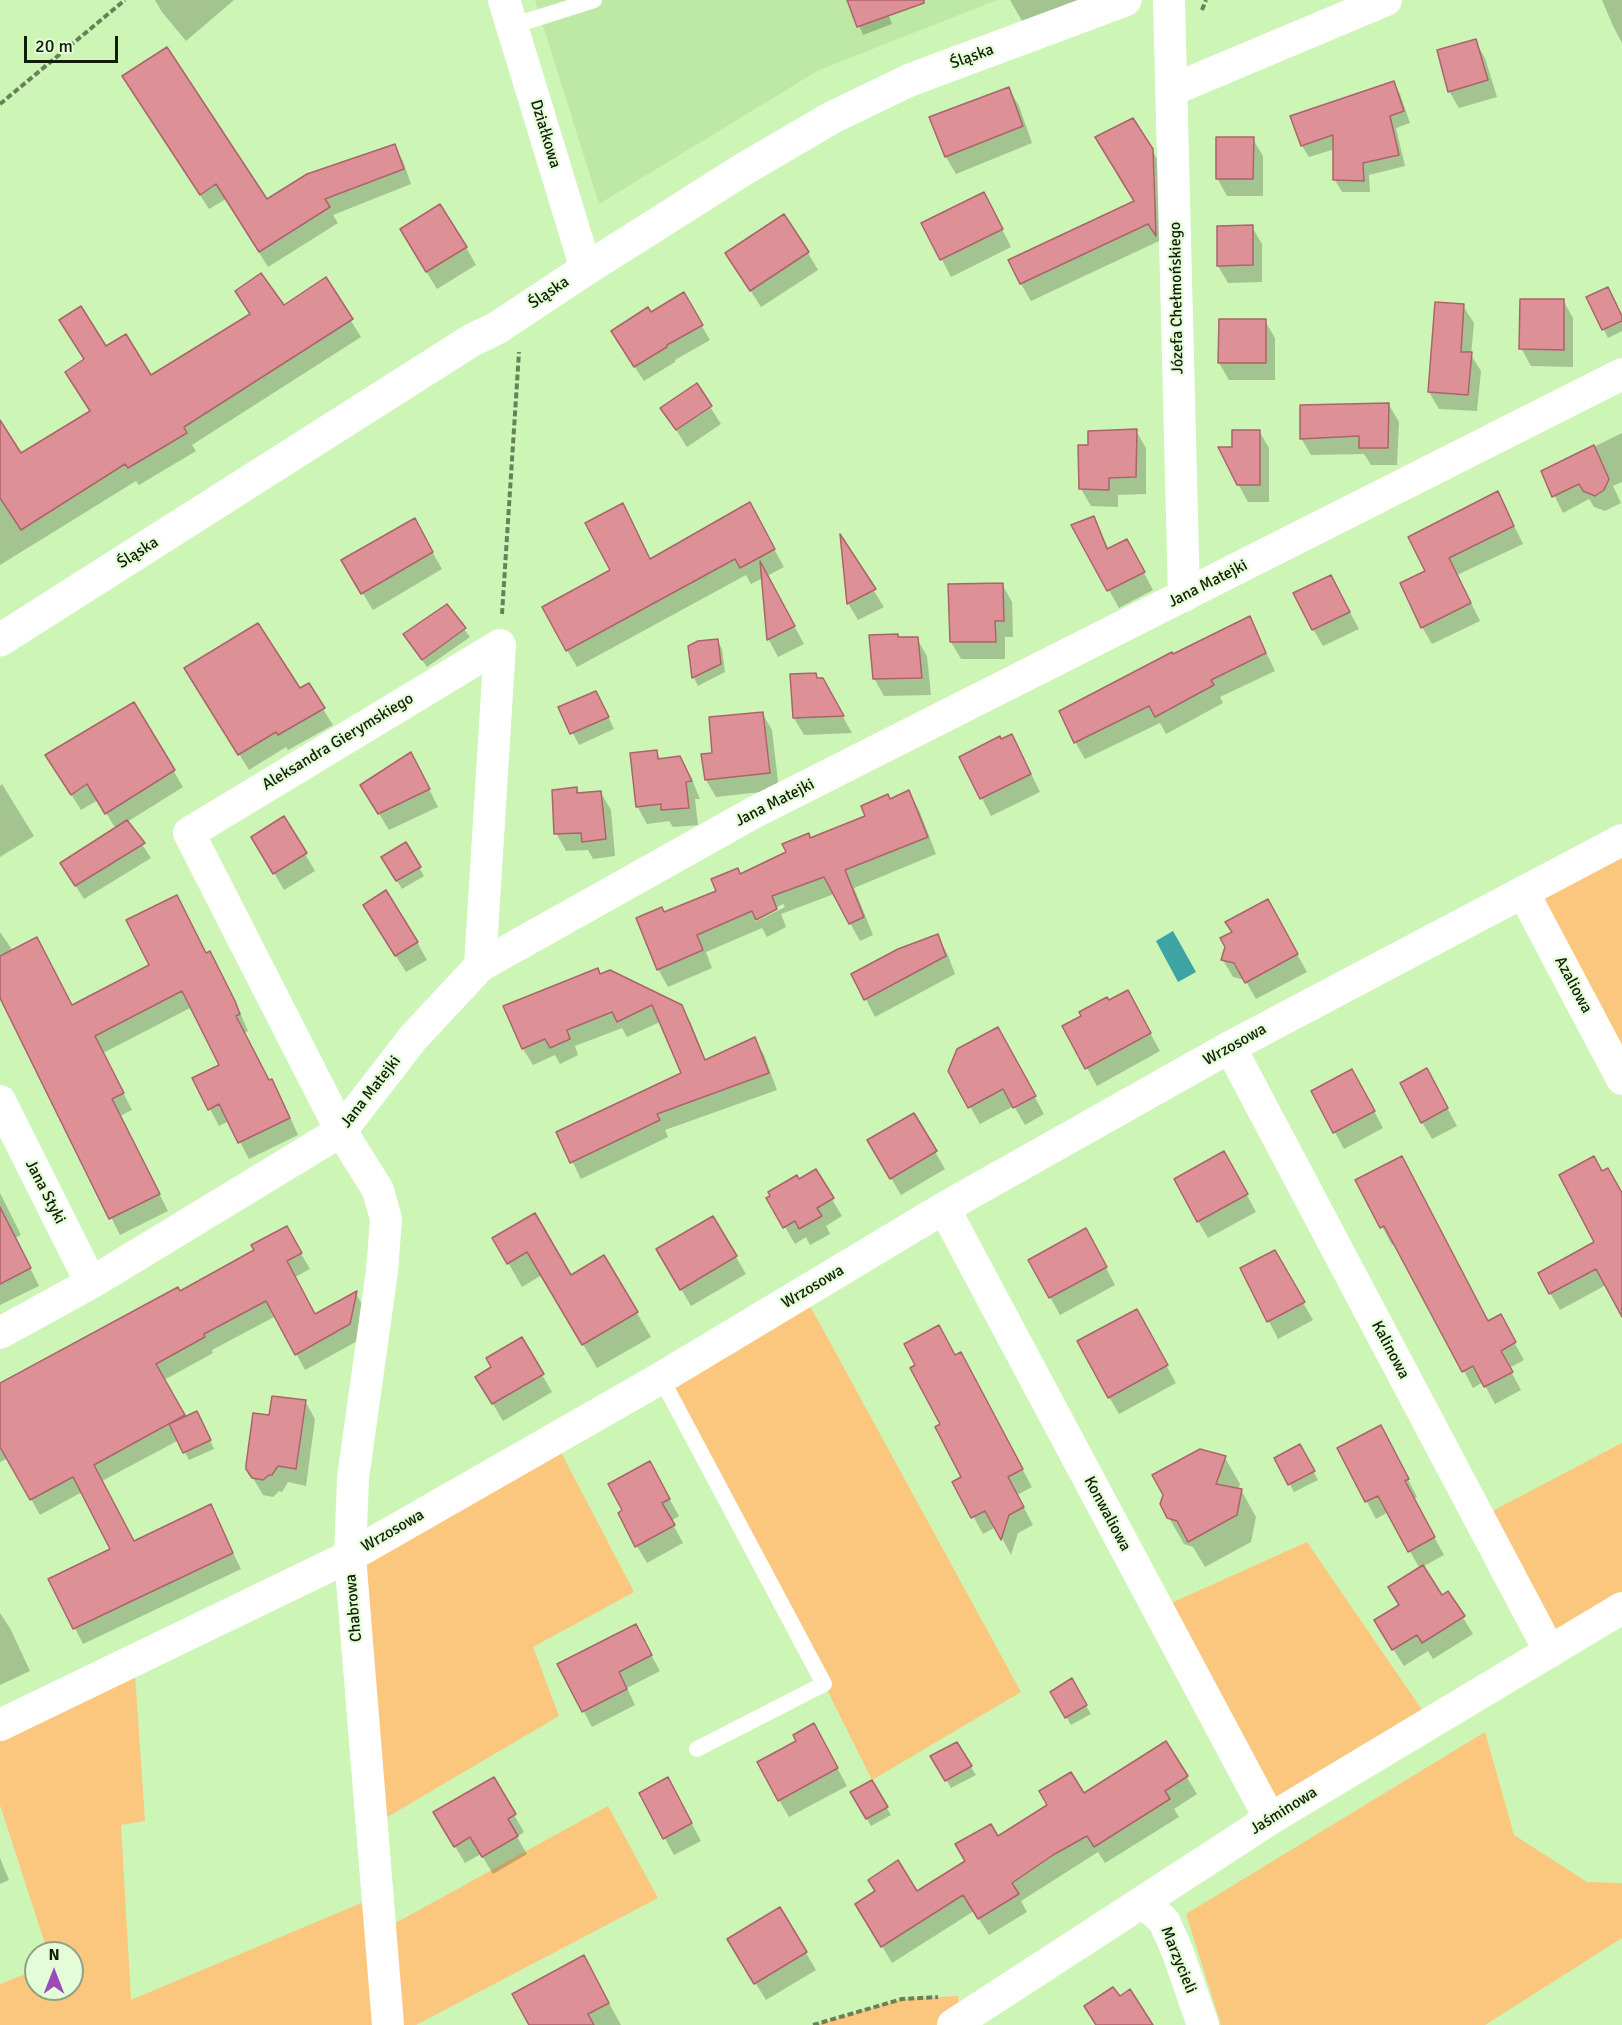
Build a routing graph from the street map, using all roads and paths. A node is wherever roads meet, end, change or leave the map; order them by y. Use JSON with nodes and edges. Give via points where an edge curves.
{"nodes":[{"id":1,"x":125,"y":0,"type":"edge"},
{"id":2,"x":594,"y":0,"type":"edge"},
{"id":3,"x":1125,"y":0,"type":"edge"},
{"id":4,"x":1169,"y":0,"type":"edge"},
{"id":5,"x":1386,"y":0,"type":"edge"},
{"id":6,"x":508,"y":13,"type":"edge"},
{"id":7,"x":1172,"y":90,"type":"junction"},
{"id":8,"x":0,"y":104,"type":"edge"},
{"id":9,"x":586,"y":269,"type":"junction"},
{"id":10,"x":519,"y":351,"type":"dead end"},
{"id":11,"x":1622,"y":374,"type":"edge"},
{"id":12,"x":1184,"y":596,"type":"junction"},
{"id":13,"x":0,"y":640,"type":"edge"},
{"id":14,"x":500,"y":645,"type":"junction"},
{"id":15,"x":1622,"y":840,"type":"edge"},
{"id":16,"x":1523,"y":892,"type":"junction"},
{"id":17,"x":480,"y":966,"type":"junction"},
{"id":18,"x":1230,"y":1047,"type":"junction"},
{"id":19,"x":1622,"y":1078,"type":"edge"},
{"id":20,"x":0,"y":1101,"type":"edge"},
{"id":21,"x":341,"y":1131,"type":"junction"},
{"id":22,"x":944,"y":1208,"type":"junction"},
{"id":23,"x":91,"y":1283,"type":"junction"},
{"id":24,"x":0,"y":1333,"type":"edge"},
{"id":25,"x":661,"y":1378,"type":"junction"},
{"id":26,"x":350,"y":1556,"type":"junction"},
{"id":27,"x":1622,"y":1608,"type":"edge"},
{"id":28,"x":1550,"y":1652,"type":"junction"},
{"id":29,"x":0,"y":1725,"type":"edge"},
{"id":30,"x":698,"y":1749,"type":"dead end"},
{"id":31,"x":1270,"y":1819,"type":"junction"},
{"id":32,"x":1143,"y":1902,"type":"junction"},
{"id":33,"x":992,"y":2000,"type":"junction"},
{"id":34,"x":388,"y":2025,"type":"edge"},
{"id":35,"x":813,"y":2025,"type":"edge"},
{"id":36,"x":953,"y":2025,"type":"edge"},
{"id":37,"x":1203,"y":2025,"type":"edge"}],
"edges":[{"from":1,"to":8,"type":"path"},
{"from":2,"to":6,"type":"lane"},
{"from":3,"to":9,"type":"street","name":"Śląska","via":[[910,80],[833,117]]},
{"from":4,"to":7,"type":"street","name":"Józefa Chełmońskiego"},
{"from":5,"to":7,"type":"street"},
{"from":6,"to":9,"type":"street","name":"Działkowa"},
{"from":7,"to":12,"type":"street","name":"Józefa Chełmońskiego"},
{"from":9,"to":13,"type":"street","name":"Śląska"},
{"from":10,"to":14,"type":"path"},
{"from":11,"to":12,"type":"street","name":"Jana Matejki"},
{"from":12,"to":17,"type":"street","name":"Jana Matejki","via":[[753,813]]},
{"from":14,"to":17,"type":"street"},
{"from":14,"to":21,"type":"street","name":"Aleksandra Gierymskiego","via":[[189,833]]},
{"from":15,"to":16,"type":"street","name":"Wrzosowa"},
{"from":16,"to":18,"type":"street","name":"Wrzosowa"},
{"from":16,"to":19,"type":"street","name":"Azaliowa"},
{"from":17,"to":21,"type":"street","name":"Jana Matejki","via":[[412,1038]]},
{"from":18,"to":22,"type":"street","name":"Wrzosowa"},
{"from":18,"to":28,"type":"street","name":"Kalinowa"},
{"from":20,"to":23,"type":"street","name":"Jana Styki"},
{"from":21,"to":23,"type":"street","name":"Jana Matejki"},
{"from":21,"to":26,"type":"street","name":"Chabrowa","via":[[378,1190],[386,1219],[353,1478]]},
{"from":22,"to":25,"type":"street","name":"Wrzosowa"},
{"from":22,"to":31,"type":"street","name":"Konwaliowa"},
{"from":23,"to":24,"type":"street","name":"Jana Matejki"},
{"from":25,"to":26,"type":"street","name":"Wrzosowa"},
{"from":25,"to":30,"type":"lane","via":[[825,1684]]},
{"from":26,"to":29,"type":"street","name":"Wrzosowa"},
{"from":26,"to":34,"type":"street","name":"Chabrowa"},
{"from":27,"to":28,"type":"street","name":"Jaśminowa"},
{"from":28,"to":31,"type":"street","name":"Jaśminowa"},
{"from":31,"to":32,"type":"street","name":"Jaśminowa"},
{"from":32,"to":33,"type":"street","name":"Jaśminowa"},
{"from":32,"to":37,"type":"street","name":"Marzycieli","via":[[1164,1921]]},
{"from":33,"to":35,"type":"path","via":[[958,1996],[902,1999]]},
{"from":33,"to":36,"type":"street","name":"Jaśminowa"}]}
